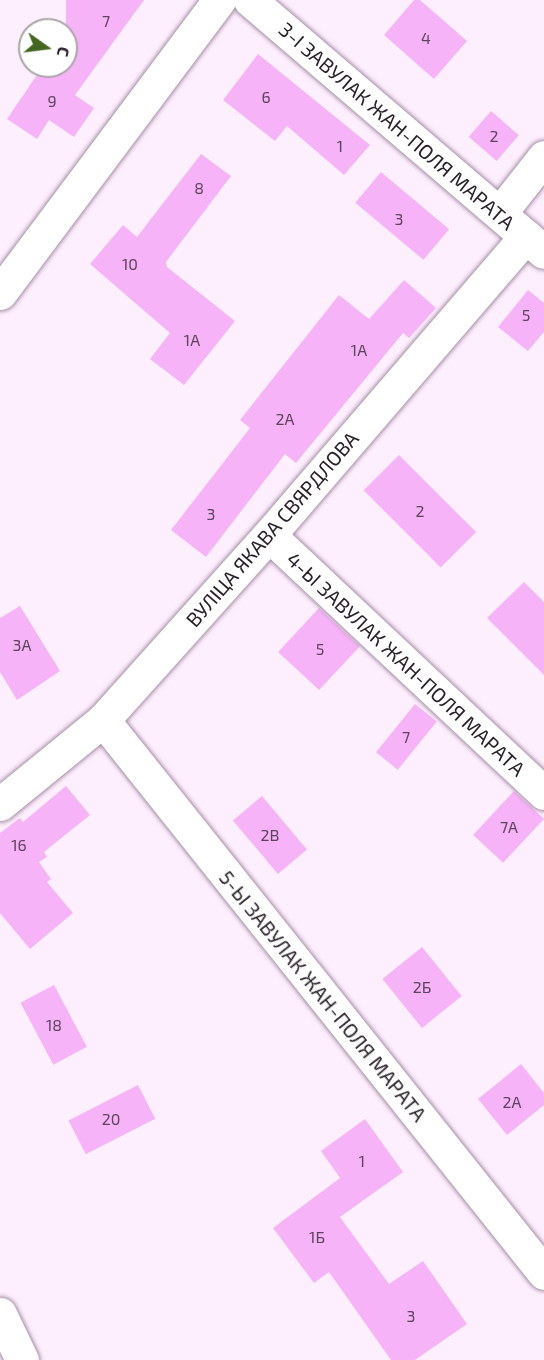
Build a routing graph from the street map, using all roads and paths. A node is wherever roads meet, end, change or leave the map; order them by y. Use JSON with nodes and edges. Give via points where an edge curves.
{"nodes":[{"id":1,"x":219,"y":0,"type":"edge"},
{"id":2,"x":250,"y":0,"type":"edge"},
{"id":3,"x":544,"y":157,"type":"edge"},
{"id":4,"x":500,"y":213,"type":"junction"},
{"id":5,"x":535,"y":244,"type":"edge"},
{"id":6,"x":0,"y":293,"type":"edge"},
{"id":7,"x":269,"y":535,"type":"junction"},
{"id":8,"x":103,"y":720,"type":"junction"},
{"id":9,"x":544,"y":792,"type":"edge"},
{"id":10,"x":0,"y":804,"type":"edge"},
{"id":11,"x":544,"y":1273,"type":"edge"},
{"id":12,"x":0,"y":1314,"type":"edge"},
{"id":13,"x":22,"y":1360,"type":"edge"}],
"edges":[{"from":1,"to":6,"type":"street"},
{"from":2,"to":4,"type":"street","name":"3-І ЗАВУЛАК ЖАН-ПОЛЯ МАРАТА"},
{"from":3,"to":4,"type":"street"},
{"from":4,"to":5,"type":"street","name":"3-І ЗАВУЛАК ЖАН-ПОЛЯ МАРАТА"},
{"from":5,"to":7,"type":"street","name":"ВУЛІЦА ЯКАВА СВЯРДЛОВА"},
{"from":7,"to":8,"type":"street","name":"ВУЛІЦА ЯКАВА СВЯРДЛОВА"},
{"from":7,"to":9,"type":"street","name":"4-Ы ЗАВУЛАК ЖАН-ПОЛЯ МАРАТА"},
{"from":8,"to":10,"type":"street","name":"ВУЛІЦА ЯКАВА СВЯРДЛОВА"},
{"from":8,"to":11,"type":"street","name":"5-Ы ЗАВУЛАК ЖАН-ПОЛЯ МАРАТА"},
{"from":12,"to":13,"type":"street"}]}
